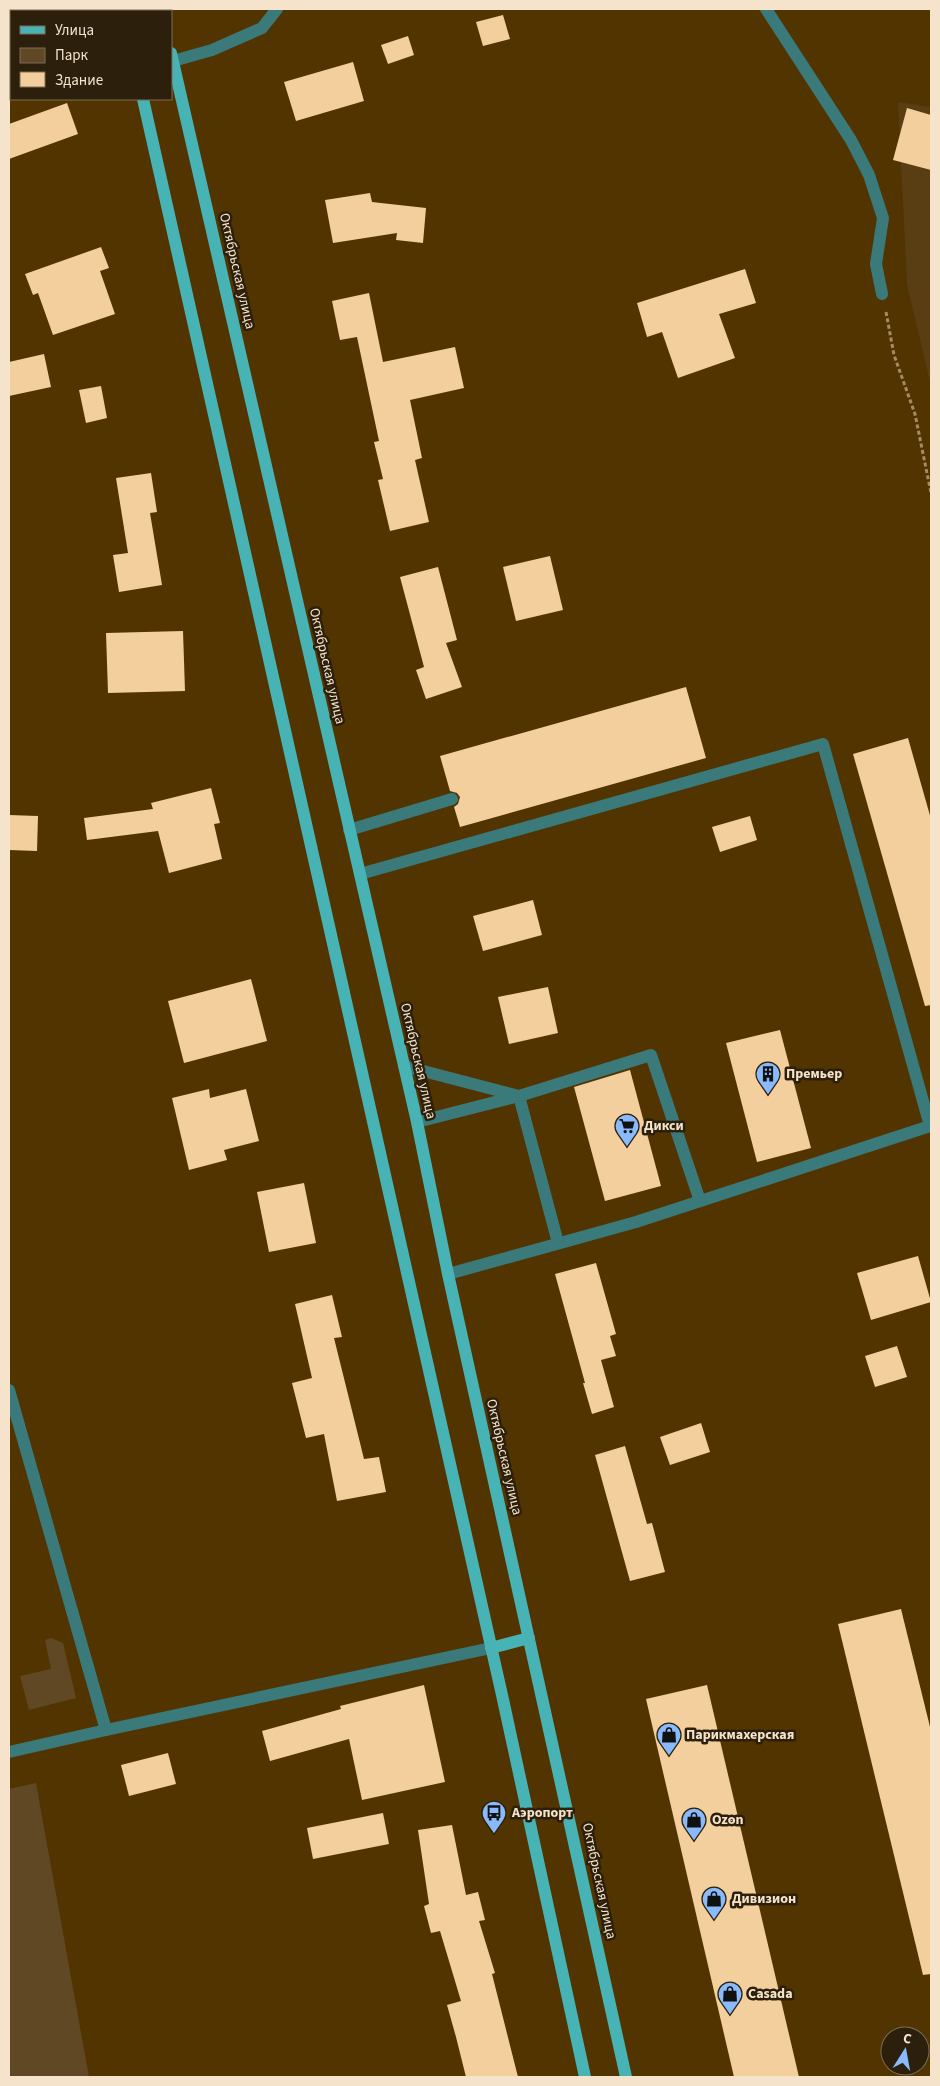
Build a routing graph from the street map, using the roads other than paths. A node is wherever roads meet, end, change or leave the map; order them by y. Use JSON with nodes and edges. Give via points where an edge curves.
{"nodes":[{"id":1,"x":278,"y":9,"type":"edge"},
{"id":2,"x":766,"y":9,"type":"edge"},
{"id":3,"x":172,"y":57,"type":"edge"},
{"id":4,"x":143,"y":100,"type":"edge"},
{"id":5,"x":882,"y":294,"type":"road end"},
{"id":6,"x":452,"y":799,"type":"dead end"},
{"id":7,"x":349,"y":830,"type":"junction"},
{"id":8,"x":360,"y":874,"type":"junction"},
{"id":9,"x":404,"y":1066,"type":"junction"},
{"id":10,"x":519,"y":1096,"type":"junction"},
{"id":11,"x":417,"y":1122,"type":"junction"},
{"id":12,"x":700,"y":1201,"type":"junction"},
{"id":13,"x":558,"y":1244,"type":"junction"},
{"id":14,"x":448,"y":1274,"type":"junction"},
{"id":15,"x":9,"y":1390,"type":"edge"},
{"id":16,"x":529,"y":1638,"type":"junction"},
{"id":17,"x":491,"y":1648,"type":"junction"},
{"id":18,"x":106,"y":1730,"type":"junction"},
{"id":19,"x":9,"y":1752,"type":"edge"},
{"id":20,"x":585,"y":2077,"type":"edge"},
{"id":21,"x":626,"y":2077,"type":"edge"}],
"edges":[{"from":1,"to":3,"type":"street","via":[[262,28],[212,50]]},
{"from":2,"to":5,"type":"street","via":[[851,140],[869,176],[883,218],[876,264]]},
{"from":3,"to":7,"type":"main road","name":"Октябрьская улица"},
{"from":4,"to":17,"type":"main road"},
{"from":6,"to":7,"type":"street"},
{"from":7,"to":8,"type":"main road","name":"Октябрьская улица"},
{"from":8,"to":9,"type":"main road","name":"Октябрьская улица"},
{"from":8,"to":12,"type":"street","via":[[823,744],[930,1126]]},
{"from":9,"to":10,"type":"street"},
{"from":9,"to":11,"type":"main road","name":"Октябрьская улица"},
{"from":10,"to":11,"type":"street"},
{"from":10,"to":12,"type":"street","via":[[651,1055]]},
{"from":10,"to":13,"type":"street"},
{"from":11,"to":14,"type":"main road","name":"Октябрьская улица"},
{"from":12,"to":13,"type":"street"},
{"from":13,"to":14,"type":"street"},
{"from":14,"to":16,"type":"main road","name":"Октябрьская улица"},
{"from":15,"to":18,"type":"street"},
{"from":16,"to":17,"type":"main road"},
{"from":16,"to":21,"type":"main road","name":"Октябрьская улица"},
{"from":17,"to":18,"type":"street"},
{"from":17,"to":20,"type":"main road"},
{"from":18,"to":19,"type":"street"}]}
